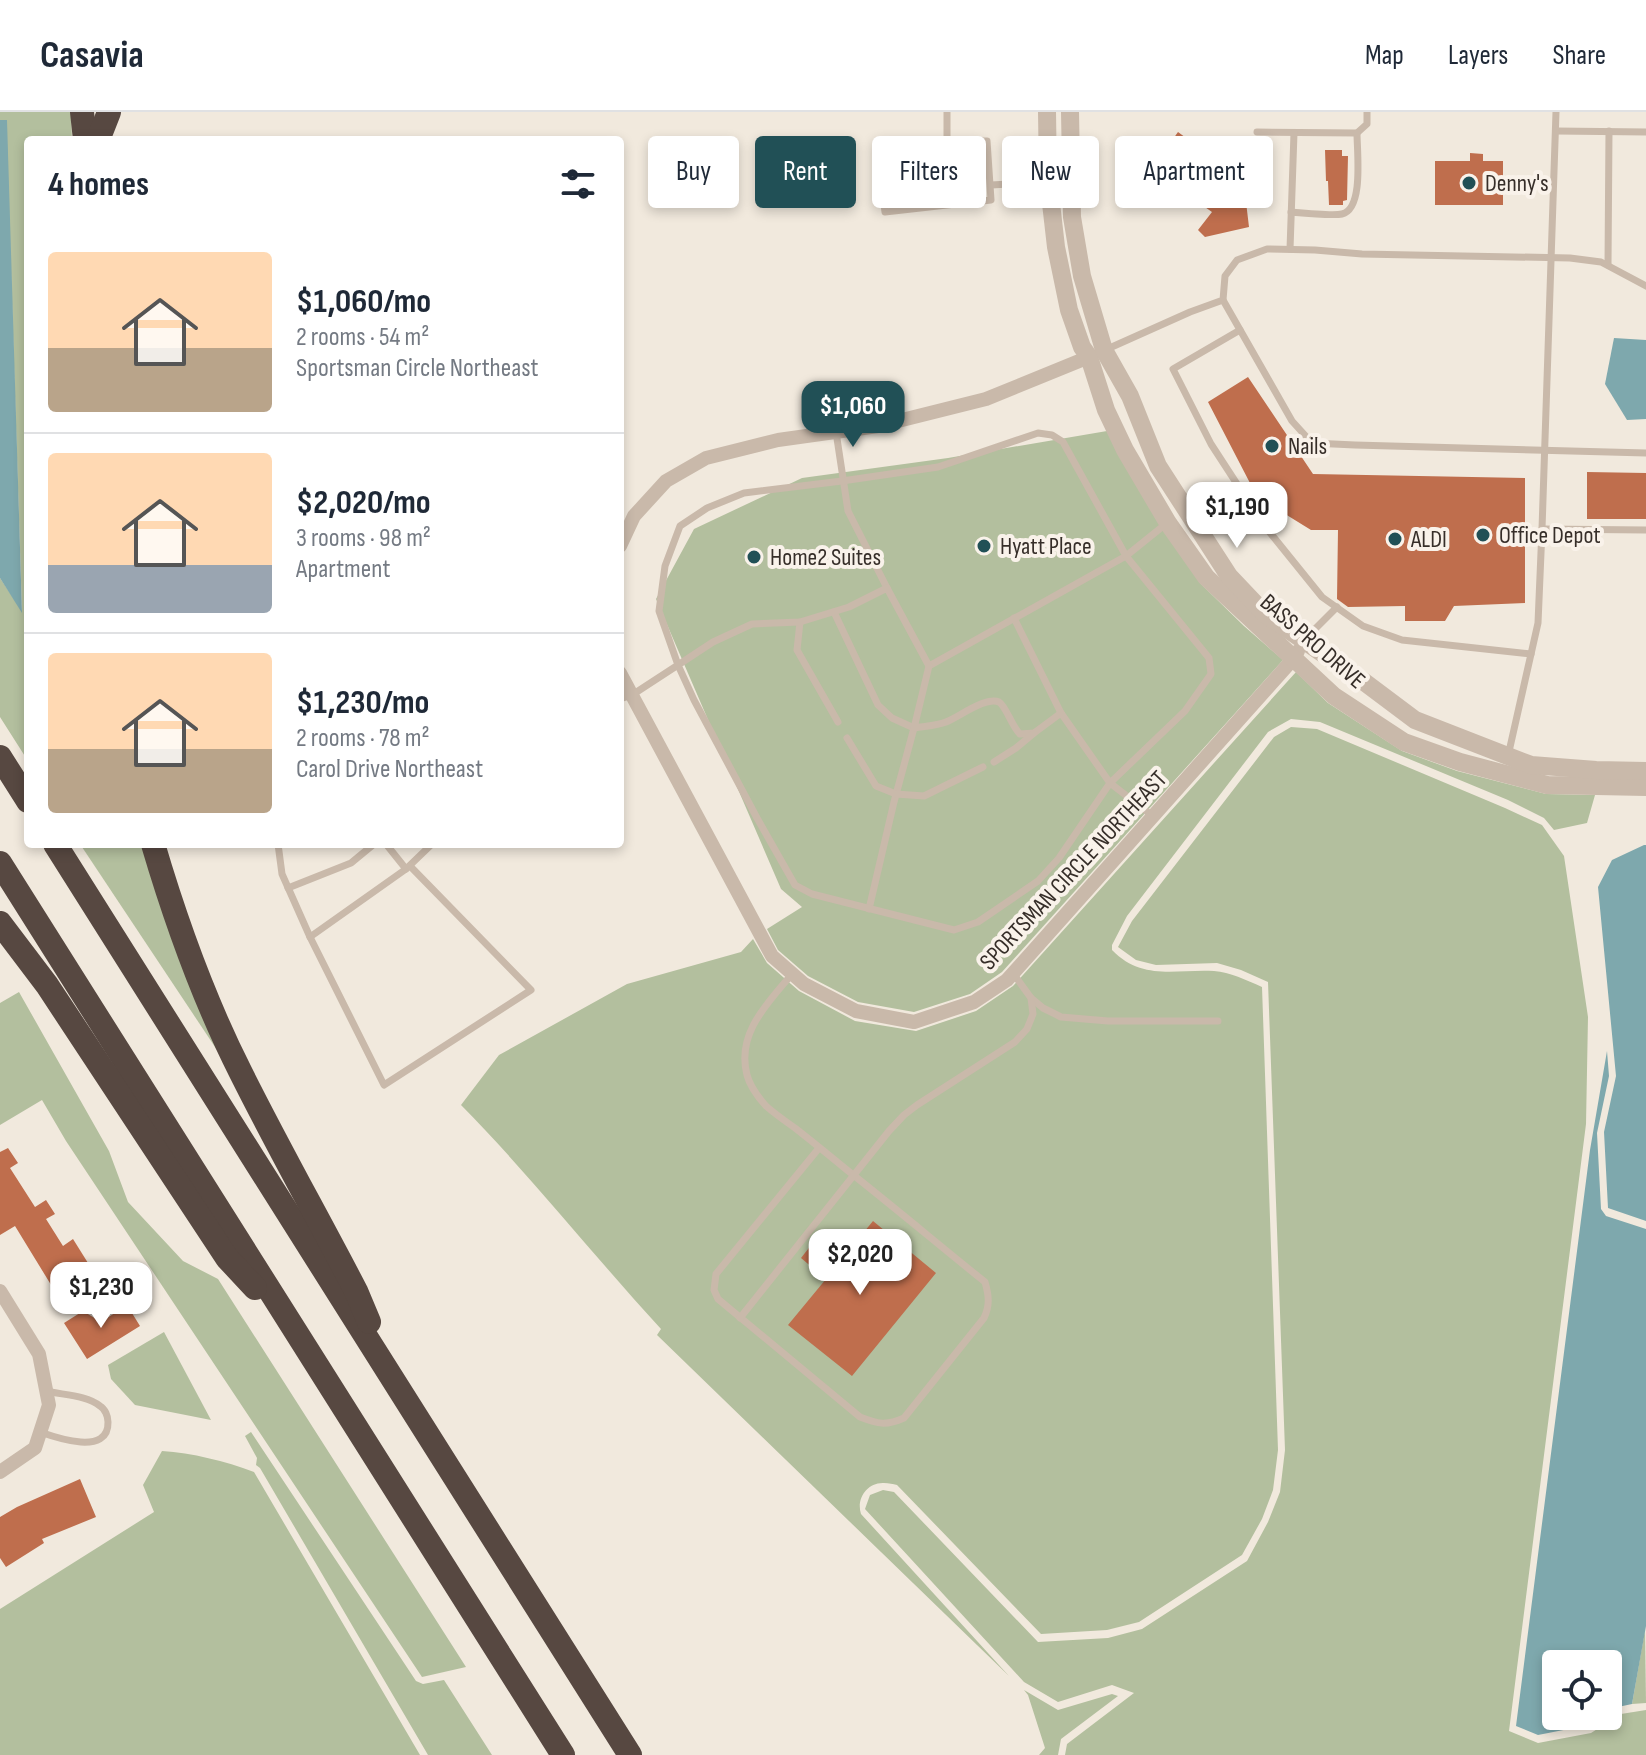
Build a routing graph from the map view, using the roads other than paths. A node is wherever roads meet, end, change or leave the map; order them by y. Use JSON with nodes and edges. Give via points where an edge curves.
{"nodes":[{"id":1,"x":82,"y":112,"type":"edge"},
{"id":2,"x":109,"y":112,"type":"edge"},
{"id":3,"x":947,"y":112,"type":"edge"},
{"id":4,"x":1047,"y":112,"type":"edge"},
{"id":5,"x":1070,"y":112,"type":"edge"},
{"id":6,"x":1367,"y":112,"type":"edge"},
{"id":7,"x":1556,"y":112,"type":"edge"},
{"id":8,"x":1556,"y":131,"type":"junction"},
{"id":9,"x":1609,"y":131,"type":"junction"},
{"id":10,"x":1257,"y":132,"type":"dead end"},
{"id":11,"x":1646,"y":132,"type":"edge"},
{"id":12,"x":1294,"y":133,"type":"junction"},
{"id":13,"x":1357,"y":133,"type":"junction"},
{"id":14,"x":85,"y":136,"type":"edge"},
{"id":15,"x":100,"y":136,"type":"edge"},
{"id":16,"x":947,"y":136,"type":"edge"},
{"id":17,"x":1048,"y":136,"type":"edge"},
{"id":18,"x":986,"y":141,"type":"edge"},
{"id":19,"x":1002,"y":184,"type":"edge"},
{"id":20,"x":991,"y":185,"type":"junction"},
{"id":21,"x":986,"y":201,"type":"edge"},
{"id":22,"x":884,"y":208,"type":"edge"},
{"id":23,"x":920,"y":208,"type":"edge"},
{"id":24,"x":1052,"y":208,"type":"edge"},
{"id":25,"x":1291,"y":212,"type":"junction"},
{"id":26,"x":1290,"y":249,"type":"junction"},
{"id":27,"x":1553,"y":258,"type":"junction"},
{"id":28,"x":1608,"y":265,"type":"junction"},
{"id":29,"x":1646,"y":286,"type":"edge"},
{"id":30,"x":1223,"y":300,"type":"junction"},
{"id":31,"x":1240,"y":330,"type":"junction"},
{"id":32,"x":1097,"y":353,"type":"junction"},
{"id":33,"x":836,"y":432,"type":"junction"},
{"id":34,"x":1544,"y":450,"type":"junction"},
{"id":35,"x":1646,"y":453,"type":"edge"},
{"id":36,"x":842,"y":481,"type":"junction"},
{"id":37,"x":1168,"y":523,"type":"junction"},
{"id":38,"x":1542,"y":529,"type":"junction"},
{"id":39,"x":1646,"y":530,"type":"edge"},
{"id":40,"x":624,"y":537,"type":"edge"},
{"id":41,"x":1126,"y":556,"type":"junction"},
{"id":42,"x":887,"y":588,"type":"junction"},
{"id":43,"x":1337,"y":607,"type":"junction"},
{"id":44,"x":834,"y":612,"type":"junction"},
{"id":45,"x":1014,"y":618,"type":"junction"},
{"id":46,"x":800,"y":622,"type":"junction"},
{"id":47,"x":1304,"y":640,"type":"junction"},
{"id":48,"x":1531,"y":654,"type":"junction"},
{"id":49,"x":1294,"y":658,"type":"junction"},
{"id":50,"x":678,"y":665,"type":"junction"},
{"id":51,"x":929,"y":666,"type":"junction"},
{"id":52,"x":626,"y":697,"type":"edge"},
{"id":53,"x":1061,"y":713,"type":"junction"},
{"id":54,"x":838,"y":722,"type":"dead end"},
{"id":55,"x":914,"y":728,"type":"junction"},
{"id":56,"x":1034,"y":733,"type":"junction"},
{"id":57,"x":847,"y":738,"type":"dead end"},
{"id":58,"x":0,"y":757,"type":"edge"},
{"id":59,"x":994,"y":762,"type":"dead end"},
{"id":60,"x":1507,"y":765,"type":"junction"},
{"id":61,"x":983,"y":767,"type":"dead end"},
{"id":62,"x":1646,"y":771,"type":"edge"},
{"id":63,"x":1110,"y":783,"type":"junction"},
{"id":64,"x":1646,"y":787,"type":"edge"},
{"id":65,"x":896,"y":794,"type":"junction"},
{"id":66,"x":24,"y":795,"type":"edge"},
{"id":67,"x":1154,"y":817,"type":"junction"},
{"id":68,"x":58,"y":848,"type":"edge"},
{"id":69,"x":154,"y":848,"type":"edge"},
{"id":70,"x":279,"y":848,"type":"edge"},
{"id":71,"x":369,"y":848,"type":"edge"},
{"id":72,"x":390,"y":848,"type":"edge"},
{"id":73,"x":428,"y":848,"type":"edge"},
{"id":74,"x":0,"y":863,"type":"edge"},
{"id":75,"x":408,"y":867,"type":"junction"},
{"id":76,"x":288,"y":888,"type":"junction"},
{"id":77,"x":869,"y":909,"type":"junction"},
{"id":78,"x":0,"y":923,"type":"edge"},
{"id":79,"x":310,"y":937,"type":"junction"},
{"id":80,"x":1013,"y":973,"type":"junction"},
{"id":81,"x":792,"y":974,"type":"junction"},
{"id":82,"x":1031,"y":998,"type":"junction"},
{"id":83,"x":1218,"y":1021,"type":"dead end"},
{"id":84,"x":819,"y":1148,"type":"junction"},
{"id":85,"x":854,"y":1176,"type":"junction"},
{"id":86,"x":0,"y":1291,"type":"edge"},
{"id":87,"x":740,"y":1318,"type":"junction"},
{"id":88,"x":300,"y":1339,"type":"junction"},
{"id":89,"x":393,"y":1380,"type":"junction"},
{"id":90,"x":46,"y":1391,"type":"junction"},
{"id":91,"x":40,"y":1432,"type":"junction"},
{"id":92,"x":0,"y":1472,"type":"edge"},
{"id":93,"x":563,"y":1755,"type":"edge"},
{"id":94,"x":630,"y":1755,"type":"edge"}],
"edges":[{"from":1,"to":14,"type":"highway"},
{"from":2,"to":15,"type":"highway"},
{"from":3,"to":16,"type":"lane"},
{"from":4,"to":17,"type":"street","name":"BASS PRO DRIVE"},
{"from":5,"to":32,"type":"street","name":"BASS PRO DRIVE","via":[[1072,217]]},
{"from":6,"to":13,"type":"lane","via":[[1367,124]]},
{"from":7,"to":8,"type":"lane"},
{"from":8,"to":9,"type":"lane"},
{"from":8,"to":27,"type":"lane"},
{"from":9,"to":11,"type":"lane"},
{"from":9,"to":28,"type":"lane"},
{"from":10,"to":12,"type":"lane"},
{"from":12,"to":13,"type":"lane"},
{"from":12,"to":25,"type":"lane"},
{"from":13,"to":25,"type":"lane","via":[[1356,198],[1351,209],[1342,214]]},
{"from":18,"to":20,"type":"lane"},
{"from":19,"to":20,"type":"lane"},
{"from":20,"to":21,"type":"lane","via":[[991,200]]},
{"from":22,"to":23,"type":"lane"},
{"from":24,"to":32,"type":"street","name":"BASS PRO DRIVE","via":[[1069,310],[1082,347]]},
{"from":25,"to":26,"type":"lane"},
{"from":26,"to":27,"type":"lane"},
{"from":26,"to":30,"type":"lane","via":[[1267,249],[1237,260],[1225,276]]},
{"from":27,"to":28,"type":"lane"},
{"from":27,"to":34,"type":"lane"},
{"from":28,"to":29,"type":"lane"},
{"from":30,"to":31,"type":"lane"},
{"from":30,"to":32,"type":"lane"},
{"from":31,"to":34,"type":"lane","via":[[1292,421],[1312,443]]},
{"from":31,"to":43,"type":"lane","via":[[1173,369],[1211,444],[1263,524],[1322,597]]},
{"from":32,"to":33,"type":"street","via":[[986,399]]},
{"from":32,"to":37,"type":"street","name":"BASS PRO DRIVE","via":[[1106,410]]},
{"from":32,"to":47,"type":"street","name":"BASS PRO DRIVE","via":[[1130,396],[1158,466],[1229,576],[1265,614]]},
{"from":33,"to":36,"type":"lane"},
{"from":33,"to":40,"type":"street","via":[[706,458],[666,481],[634,516]]},
{"from":34,"to":35,"type":"lane"},
{"from":34,"to":38,"type":"lane"},
{"from":36,"to":41,"type":"lane","via":[[938,467],[1038,433],[1052,435],[1063,442]]},
{"from":36,"to":42,"type":"lane","via":[[848,511]]},
{"from":36,"to":50,"type":"lane","via":[[744,493],[680,526],[665,566],[659,611]]},
{"from":37,"to":41,"type":"lane"},
{"from":37,"to":49,"type":"street","name":"BASS PRO DRIVE","via":[[1206,577]]},
{"from":38,"to":39,"type":"lane"},
{"from":38,"to":48,"type":"lane","via":[[1538,623]]},
{"from":41,"to":45,"type":"lane"},
{"from":41,"to":63,"type":"lane","via":[[1209,658],[1211,674],[1185,711]]},
{"from":42,"to":44,"type":"lane"},
{"from":42,"to":51,"type":"lane"},
{"from":43,"to":47,"type":"lane"},
{"from":43,"to":48,"type":"lane","via":[[1363,626],[1402,640]]},
{"from":44,"to":46,"type":"lane"},
{"from":44,"to":55,"type":"lane","via":[[878,705]]},
{"from":45,"to":51,"type":"lane"},
{"from":45,"to":53,"type":"lane"},
{"from":46,"to":50,"type":"lane","via":[[752,624]]},
{"from":46,"to":54,"type":"lane","via":[[797,650]]},
{"from":47,"to":49,"type":"street","name":"SPORTSMAN CIRCLE NORTHEAST"},
{"from":47,"to":60,"type":"street","name":"BASS PRO DRIVE","via":[[1415,720]]},
{"from":48,"to":60,"type":"lane"},
{"from":49,"to":60,"type":"street","name":"BASS PRO DRIVE","via":[[1334,696],[1404,742],[1460,762]]},
{"from":49,"to":67,"type":"street","name":"SPORTSMAN CIRCLE NORTHEAST"},
{"from":50,"to":52,"type":"lane"},
{"from":50,"to":77,"type":"lane","via":[[795,885]]},
{"from":51,"to":55,"type":"lane"},
{"from":52,"to":81,"type":"street","name":"SPORTSMAN CIRCLE NORTHEAST","via":[[772,956]]},
{"from":53,"to":56,"type":"lane"},
{"from":53,"to":63,"type":"lane"},
{"from":55,"to":56,"type":"lane","via":[[943,723],[997,701],[1020,734]]},
{"from":55,"to":65,"type":"lane"},
{"from":56,"to":59,"type":"lane"},
{"from":57,"to":65,"type":"lane","via":[[876,786]]},
{"from":58,"to":66,"type":"highway"},
{"from":60,"to":62,"type":"street","name":"BASS PRO DRIVE"},
{"from":60,"to":64,"type":"street","name":"BASS PRO DRIVE","via":[[1547,785]]},
{"from":61,"to":65,"type":"lane","via":[[924,796]]},
{"from":63,"to":67,"type":"lane"},
{"from":63,"to":77,"type":"lane","via":[[1038,881],[978,922],[954,930]]},
{"from":65,"to":77,"type":"lane"},
{"from":67,"to":80,"type":"street","name":"SPORTSMAN CIRCLE NORTHEAST"},
{"from":68,"to":89,"type":"highway"},
{"from":69,"to":89,"type":"highway","via":[[211,1008],[356,1291]]},
{"from":70,"to":76,"type":"lane"},
{"from":71,"to":76,"type":"lane","via":[[351,863]]},
{"from":72,"to":75,"type":"lane"},
{"from":73,"to":75,"type":"lane"},
{"from":74,"to":88,"type":"highway"},
{"from":75,"to":79,"type":"lane"},
{"from":75,"to":79,"type":"lane","via":[[531,990],[384,1085]]},
{"from":76,"to":79,"type":"lane"},
{"from":78,"to":88,"type":"highway","via":[[47,985],[227,1258]]},
{"from":80,"to":81,"type":"street","name":"SPORTSMAN CIRCLE NORTHEAST","via":[[974,1002],[914,1022],[856,1011]]},
{"from":80,"to":82,"type":"lane"},
{"from":81,"to":84,"type":"lane","via":[[750,1030],[748,1077],[767,1107]]},
{"from":82,"to":83,"type":"lane","via":[[1061,1017]]},
{"from":82,"to":85,"type":"lane","via":[[1033,1014],[1015,1042],[904,1115]]},
{"from":84,"to":85,"type":"lane"},
{"from":84,"to":87,"type":"lane","via":[[716,1274],[718,1299]]},
{"from":85,"to":87,"type":"lane"},
{"from":85,"to":87,"type":"lane","via":[[985,1282],[989,1306],[984,1318],[904,1418],[890,1424],[860,1417]]},
{"from":86,"to":90,"type":"street","via":[[39,1354]]},
{"from":88,"to":93,"type":"highway"},
{"from":89,"to":94,"type":"highway"},
{"from":90,"to":91,"type":"street","via":[[49,1405]]},
{"from":90,"to":91,"type":"lane","via":[[100,1406],[108,1425],[96,1441],[83,1443]]},
{"from":91,"to":92,"type":"street","via":[[35,1448]]}]}
